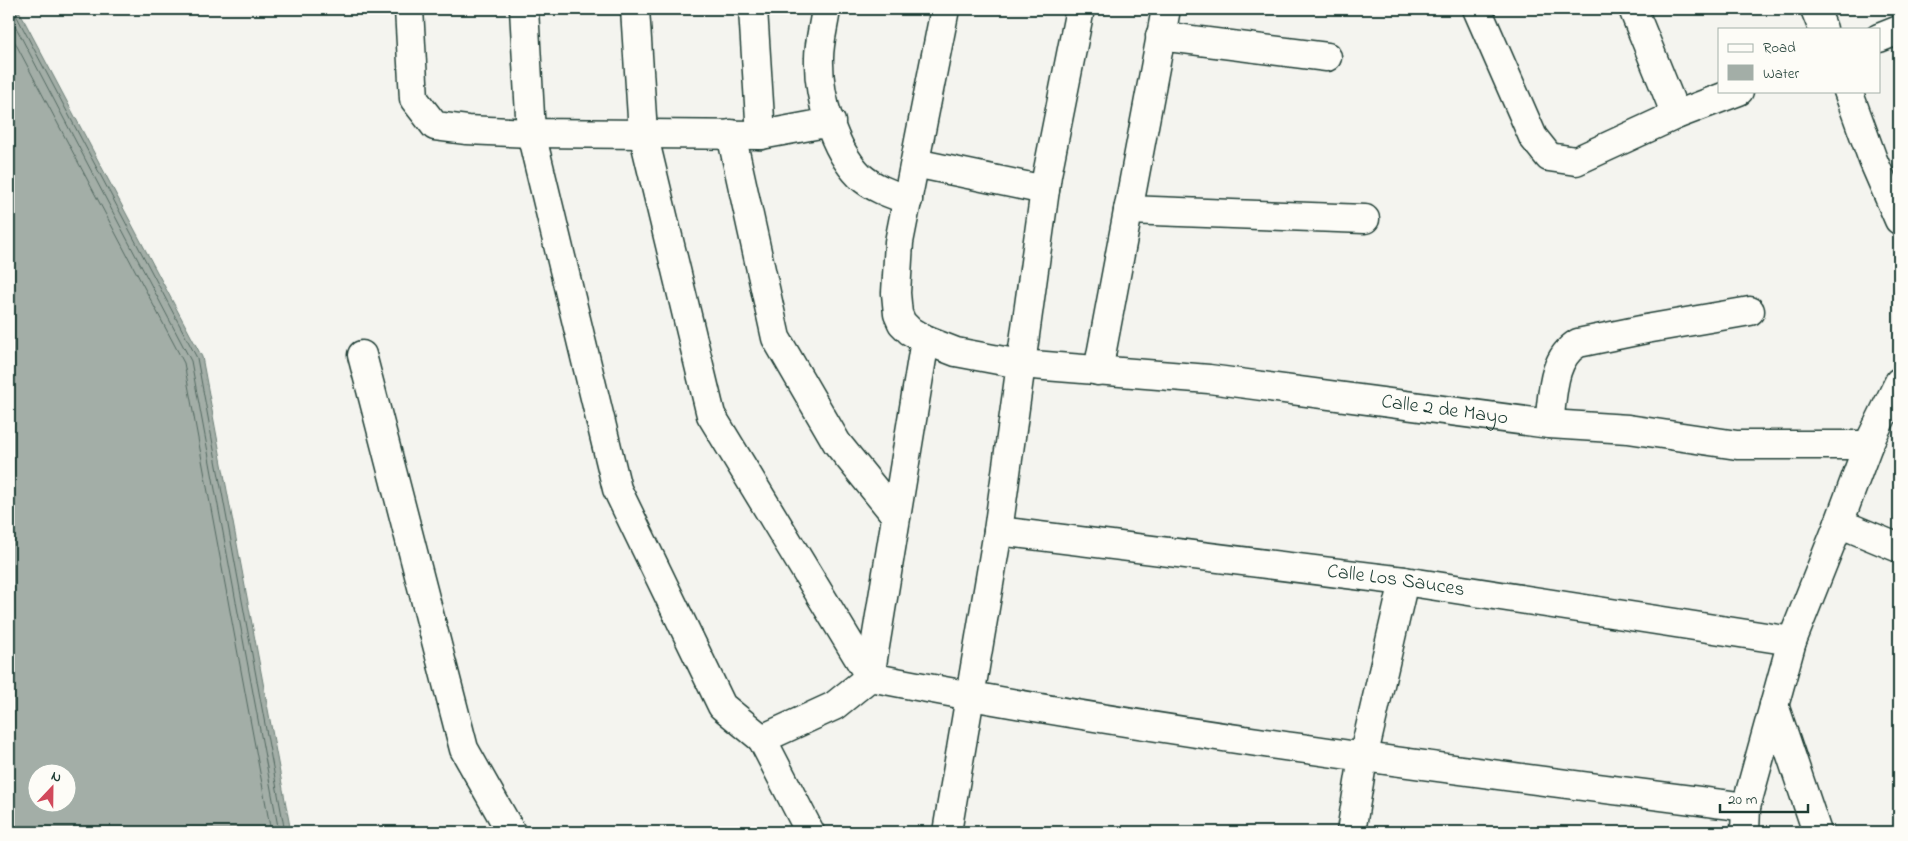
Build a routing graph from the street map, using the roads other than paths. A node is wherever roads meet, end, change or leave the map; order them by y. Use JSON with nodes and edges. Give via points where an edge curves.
{"nodes":[{"id":1,"x":409,"y":9,"type":"edge"},
{"id":2,"x":524,"y":9,"type":"edge"},
{"id":3,"x":635,"y":9,"type":"edge"},
{"id":4,"x":753,"y":9,"type":"edge"},
{"id":5,"x":826,"y":9,"type":"edge"},
{"id":6,"x":945,"y":9,"type":"edge"},
{"id":7,"x":1080,"y":9,"type":"edge"},
{"id":8,"x":1166,"y":9,"type":"edge"},
{"id":9,"x":1476,"y":9,"type":"edge"},
{"id":10,"x":1633,"y":9,"type":"edge"},
{"id":11,"x":1815,"y":9,"type":"edge"},
{"id":12,"x":1823,"y":28,"type":"edge"},
{"id":13,"x":1899,"y":30,"type":"edge"},
{"id":14,"x":1160,"y":36,"type":"junction"},
{"id":15,"x":1880,"y":38,"type":"edge"},
{"id":16,"x":1326,"y":57,"type":"dead end"},
{"id":17,"x":1736,"y":92,"type":"edge"},
{"id":18,"x":1848,"y":92,"type":"edge"},
{"id":19,"x":1676,"y":115,"type":"junction"},
{"id":20,"x":831,"y":122,"type":"junction"},
{"id":21,"x":531,"y":133,"type":"junction"},
{"id":22,"x":643,"y":133,"type":"junction"},
{"id":23,"x":731,"y":134,"type":"junction"},
{"id":24,"x":761,"y":135,"type":"junction"},
{"id":25,"x":915,"y":164,"type":"junction"},
{"id":26,"x":1045,"y":190,"type":"junction"},
{"id":27,"x":908,"y":200,"type":"junction"},
{"id":28,"x":1128,"y":210,"type":"junction"},
{"id":29,"x":1365,"y":219,"type":"dead end"},
{"id":30,"x":1899,"y":220,"type":"edge"},
{"id":31,"x":1750,"y":311,"type":"dead end"},
{"id":32,"x":925,"y":340,"type":"junction"},
{"id":33,"x":362,"y":355,"type":"dead end"},
{"id":34,"x":1020,"y":364,"type":"junction"},
{"id":35,"x":1098,"y":371,"type":"junction"},
{"id":36,"x":1899,"y":382,"type":"edge"},
{"id":37,"x":1549,"y":424,"type":"junction"},
{"id":38,"x":1868,"y":445,"type":"junction"},
{"id":39,"x":896,"y":516,"type":"junction"},
{"id":40,"x":1839,"y":523,"type":"junction"},
{"id":41,"x":998,"y":531,"type":"junction"},
{"id":42,"x":1899,"y":548,"type":"edge"},
{"id":43,"x":1404,"y":581,"type":"junction"},
{"id":44,"x":1792,"y":640,"type":"junction"},
{"id":45,"x":870,"y":676,"type":"junction"},
{"id":46,"x":970,"y":696,"type":"junction"},
{"id":47,"x":1774,"y":705,"type":"junction"},
{"id":48,"x":762,"y":739,"type":"junction"},
{"id":49,"x":1363,"y":758,"type":"junction"},
{"id":50,"x":1745,"y":820,"type":"edge"},
{"id":51,"x":511,"y":832,"type":"edge"},
{"id":52,"x":810,"y":832,"type":"edge"},
{"id":53,"x":946,"y":832,"type":"edge"},
{"id":54,"x":1351,"y":832,"type":"edge"},
{"id":55,"x":1817,"y":832,"type":"edge"}],
"edges":[{"from":1,"to":21,"type":"street","via":[[414,99],[435,126]]},
{"from":2,"to":21,"type":"street"},
{"from":3,"to":22,"type":"street"},
{"from":4,"to":24,"type":"street"},
{"from":5,"to":20,"type":"street","via":[[819,76]]},
{"from":6,"to":25,"type":"street","name":"Calle 2 de Mayo"},
{"from":7,"to":26,"type":"street"},
{"from":8,"to":14,"type":"street"},
{"from":9,"to":19,"type":"street","via":[[1533,137],[1549,157],[1576,161]]},
{"from":10,"to":19,"type":"street"},
{"from":11,"to":12,"type":"street"},
{"from":13,"to":15,"type":"street"},
{"from":14,"to":16,"type":"street"},
{"from":14,"to":28,"type":"street"},
{"from":17,"to":19,"type":"street"},
{"from":18,"to":30,"type":"street"},
{"from":20,"to":24,"type":"street"},
{"from":20,"to":27,"type":"street","via":[[838,144],[861,177],[877,188]]},
{"from":21,"to":22,"type":"street"},
{"from":21,"to":48,"type":"street","via":[[617,489],[722,706]]},
{"from":22,"to":23,"type":"street"},
{"from":22,"to":45,"type":"street","via":[[711,415]]},
{"from":23,"to":24,"type":"street"},
{"from":23,"to":39,"type":"street","via":[[776,338],[837,443]]},
{"from":25,"to":26,"type":"street"},
{"from":25,"to":27,"type":"street","name":"Calle 2 de Mayo"},
{"from":26,"to":34,"type":"street"},
{"from":27,"to":32,"type":"street","name":"Calle 2 de Mayo","via":[[899,242],[896,304],[902,323]]},
{"from":28,"to":29,"type":"street"},
{"from":28,"to":35,"type":"street"},
{"from":31,"to":37,"type":"street","via":[[1578,343],[1560,361]]},
{"from":32,"to":34,"type":"street","name":"Calle 2 de Mayo","via":[[956,352]]},
{"from":32,"to":39,"type":"street"},
{"from":33,"to":51,"type":"street","via":[[464,749]]},
{"from":34,"to":35,"type":"street","name":"Calle 2 de Mayo"},
{"from":34,"to":41,"type":"street"},
{"from":35,"to":37,"type":"street","name":"Calle 2 de Mayo","via":[[1209,379]]},
{"from":36,"to":38,"type":"street"},
{"from":37,"to":38,"type":"street","name":"Calle 2 de Mayo","via":[[1628,430],[1737,445]]},
{"from":38,"to":40,"type":"street"},
{"from":39,"to":45,"type":"street"},
{"from":40,"to":42,"type":"street"},
{"from":40,"to":44,"type":"street"},
{"from":41,"to":43,"type":"street","name":"Calle Los Sauces"},
{"from":41,"to":46,"type":"street"},
{"from":43,"to":44,"type":"street","name":"Calle Los Sauces"},
{"from":43,"to":49,"type":"street"},
{"from":44,"to":47,"type":"street"},
{"from":45,"to":46,"type":"street"},
{"from":45,"to":48,"type":"street","via":[[834,706]]},
{"from":46,"to":49,"type":"street"},
{"from":46,"to":53,"type":"street"},
{"from":47,"to":50,"type":"street"},
{"from":47,"to":55,"type":"street"},
{"from":48,"to":52,"type":"street"},
{"from":49,"to":50,"type":"street"},
{"from":49,"to":54,"type":"street"}]}
